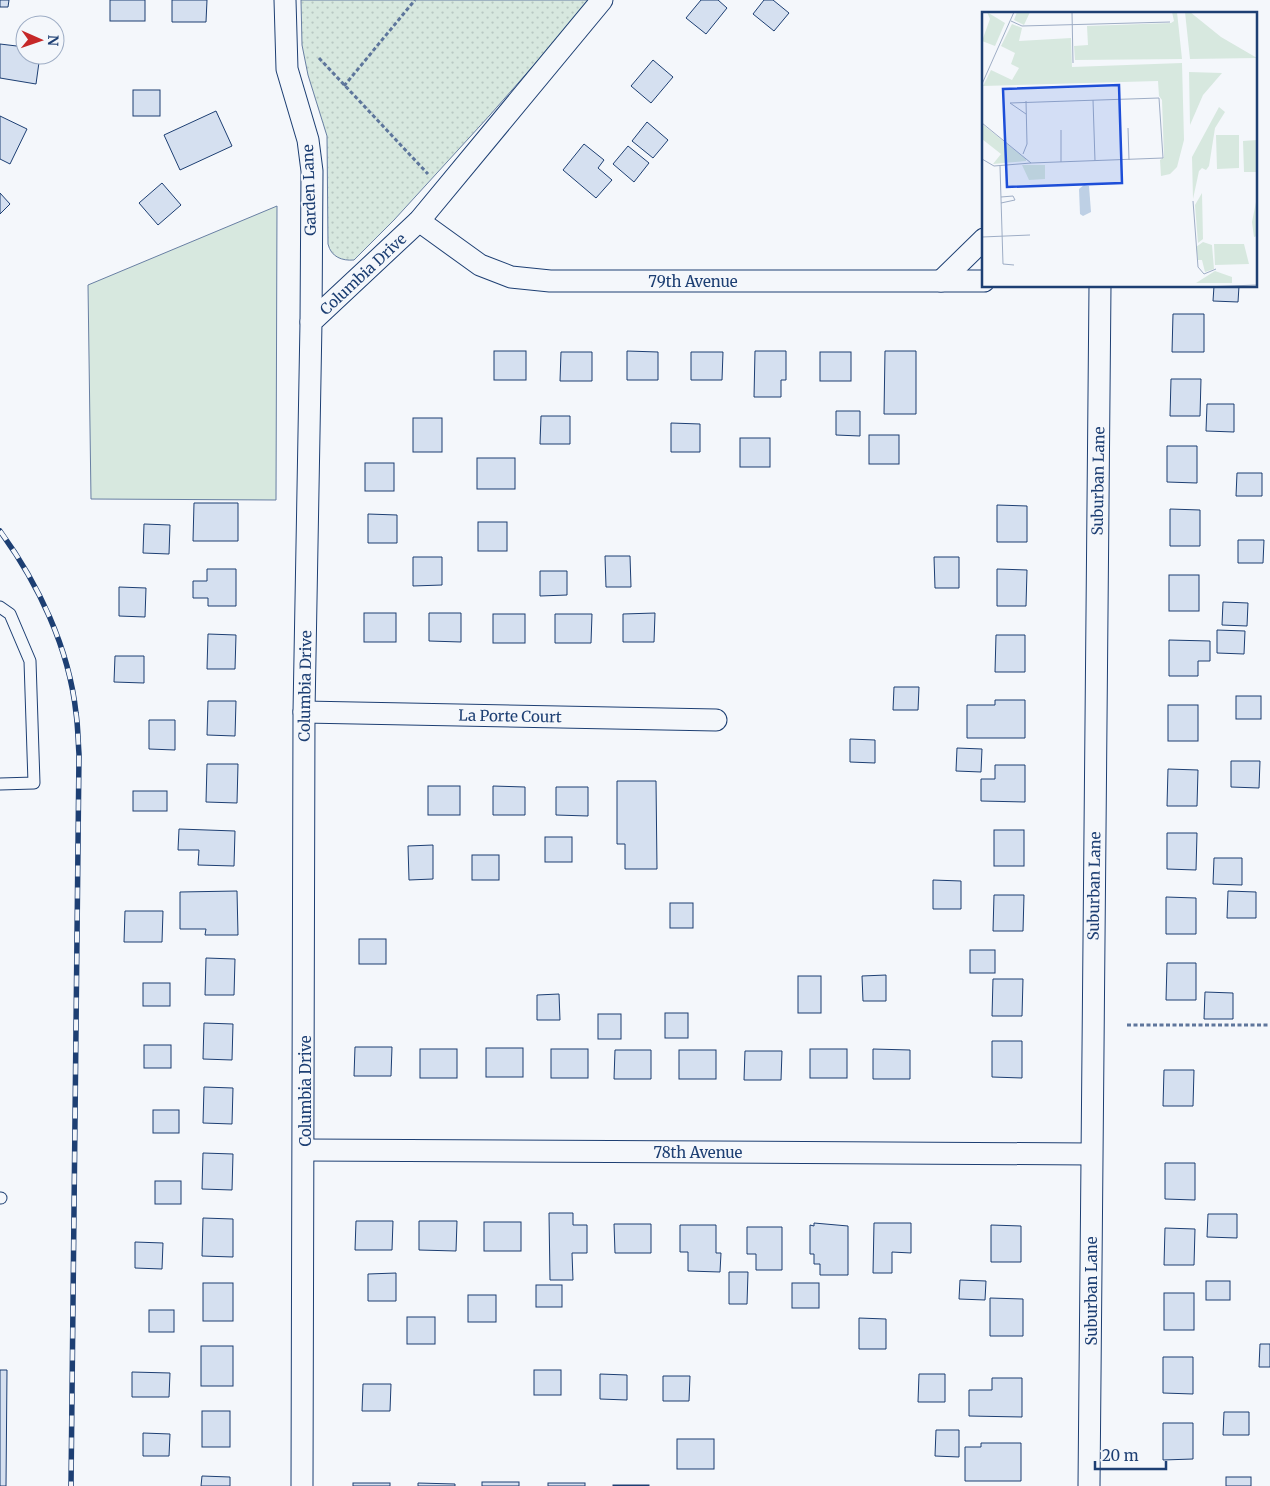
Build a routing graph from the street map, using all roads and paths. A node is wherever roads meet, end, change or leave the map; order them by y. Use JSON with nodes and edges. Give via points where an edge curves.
{"nodes":[{"id":1,"x":285,"y":0,"type":"edge"},
{"id":2,"x":416,"y":0,"type":"edge"},
{"id":3,"x":602,"y":0,"type":"edge"},
{"id":4,"x":319,"y":58,"type":"dead end"},
{"id":5,"x":344,"y":86,"type":"junction"},
{"id":6,"x":430,"y":176,"type":"dead end"},
{"id":7,"x":419,"y":221,"type":"junction"},
{"id":8,"x":982,"y":241,"type":"edge"},
{"id":9,"x":940,"y":281,"type":"junction"},
{"id":10,"x":982,"y":282,"type":"edge"},
{"id":11,"x":1100,"y":288,"type":"edge"},
{"id":12,"x":311,"y":322,"type":"junction"},
{"id":13,"x":0,"y":607,"type":"edge"},
{"id":14,"x":304,"y":712,"type":"junction"},
{"id":15,"x":716,"y":720,"type":"dead end"},
{"id":16,"x":0,"y":784,"type":"edge"},
{"id":17,"x":1127,"y":1025,"type":"dead end"},
{"id":18,"x":1270,"y":1025,"type":"edge"},
{"id":19,"x":305,"y":1150,"type":"junction"},
{"id":20,"x":1091,"y":1154,"type":"junction"},
{"id":21,"x":302,"y":1486,"type":"edge"},
{"id":22,"x":1089,"y":1486,"type":"edge"}],
"edges":[{"from":1,"to":12,"type":"street","name":"Garden Lane","via":[[287,69],[308,140],[312,171]]},
{"from":2,"to":5,"type":"path"},
{"from":3,"to":7,"type":"street","name":"Columbia Drive"},
{"from":4,"to":5,"type":"path"},
{"from":5,"to":6,"type":"path"},
{"from":7,"to":9,"type":"street","name":"79th Avenue","via":[[480,266],[511,278],[550,281]]},
{"from":7,"to":12,"type":"street","name":"Columbia Drive"},
{"from":8,"to":9,"type":"street"},
{"from":9,"to":10,"type":"street","name":"79th Avenue"},
{"from":11,"to":20,"type":"street","name":"Suburban Lane"},
{"from":12,"to":14,"type":"street","name":"Columbia Drive"},
{"from":13,"to":16,"type":"lane","via":[[10,614],[30,661],[34,783]]},
{"from":14,"to":15,"type":"street","name":"La Porte Court"},
{"from":14,"to":19,"type":"street","name":"Columbia Drive"},
{"from":17,"to":18,"type":"path"},
{"from":19,"to":20,"type":"street","name":"78th Avenue"},
{"from":19,"to":21,"type":"street","name":"Columbia Drive"},
{"from":20,"to":22,"type":"street","name":"Suburban Lane"}]}
